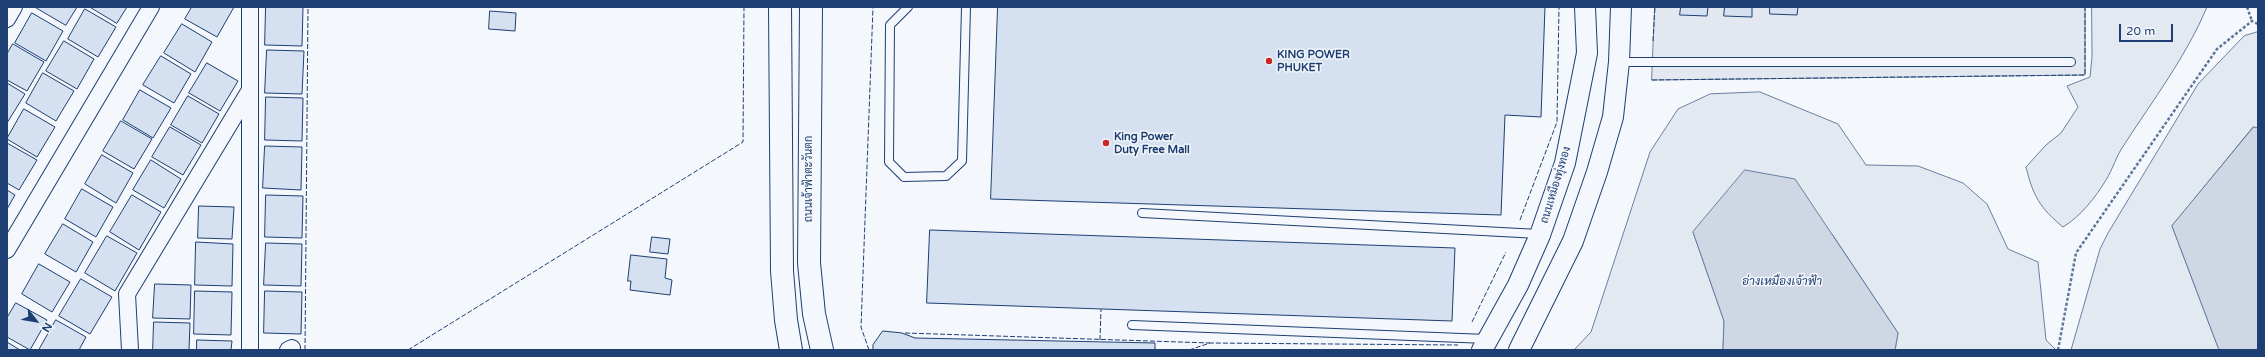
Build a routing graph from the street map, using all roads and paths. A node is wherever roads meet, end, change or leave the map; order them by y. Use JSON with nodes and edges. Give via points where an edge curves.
{"nodes":[{"id":1,"x":14,"y":7,"type":"edge"},
{"id":2,"x":151,"y":7,"type":"edge"},
{"id":3,"x":250,"y":7,"type":"edge"},
{"id":4,"x":780,"y":7,"type":"edge"},
{"id":5,"x":811,"y":7,"type":"edge"},
{"id":6,"x":908,"y":7,"type":"edge"},
{"id":7,"x":966,"y":7,"type":"edge"},
{"id":8,"x":1586,"y":7,"type":"edge"},
{"id":9,"x":1621,"y":7,"type":"edge"},
{"id":10,"x":2247,"y":7,"type":"edge"},
{"id":11,"x":7,"y":19,"type":"edge"},
{"id":12,"x":2252,"y":21,"type":"junction"},
{"id":13,"x":2258,"y":24,"type":"edge"},
{"id":14,"x":1619,"y":62,"type":"junction"},
{"id":15,"x":2071,"y":62,"type":"dead end"},
{"id":16,"x":250,"y":90,"type":"junction"},
{"id":17,"x":1142,"y":213,"type":"dead end"},
{"id":18,"x":1540,"y":234,"type":"junction"},
{"id":19,"x":7,"y":250,"type":"edge"},
{"id":20,"x":1132,"y":325,"type":"dead end"},
{"id":21,"x":1486,"y":344,"type":"edge"},
{"id":22,"x":130,"y":350,"type":"edge"},
{"id":23,"x":250,"y":350,"type":"edge"},
{"id":24,"x":791,"y":350,"type":"edge"},
{"id":25,"x":822,"y":350,"type":"edge"},
{"id":26,"x":1519,"y":350,"type":"edge"},
{"id":27,"x":2058,"y":350,"type":"edge"}],
"edges":[{"from":1,"to":11,"type":"street"},
{"from":2,"to":19,"type":"street"},
{"from":3,"to":16,"type":"street"},
{"from":4,"to":24,"type":"main road","via":[[782,271]]},
{"from":5,"to":25,"type":"main road","name":"ถนนเจ้าฟ้าตะวันตก","via":[[809,263],[813,306]]},
{"from":6,"to":7,"type":"lane","via":[[890,25],[889,162],[904,177],[946,176],[962,161]]},
{"from":8,"to":18,"type":"street","name":"ถนนเหมืองทุ่งทอง","via":[[1587,52],[1581,85],[1565,163]]},
{"from":9,"to":14,"type":"street"},
{"from":10,"to":12,"type":"path"},
{"from":12,"to":13,"type":"path"},
{"from":12,"to":27,"type":"path","via":[[2217,49],[2076,253]]},
{"from":14,"to":15,"type":"lane"},
{"from":14,"to":26,"type":"street","via":[[1613,117],[1597,172],[1573,241]]},
{"from":16,"to":22,"type":"street","via":[[127,294]]},
{"from":16,"to":23,"type":"street"},
{"from":17,"to":18,"type":"lane"},
{"from":18,"to":21,"type":"street","name":"ถนนเหมืองทุ่งทอง","via":[[1518,285]]},
{"from":20,"to":21,"type":"lane"}]}
